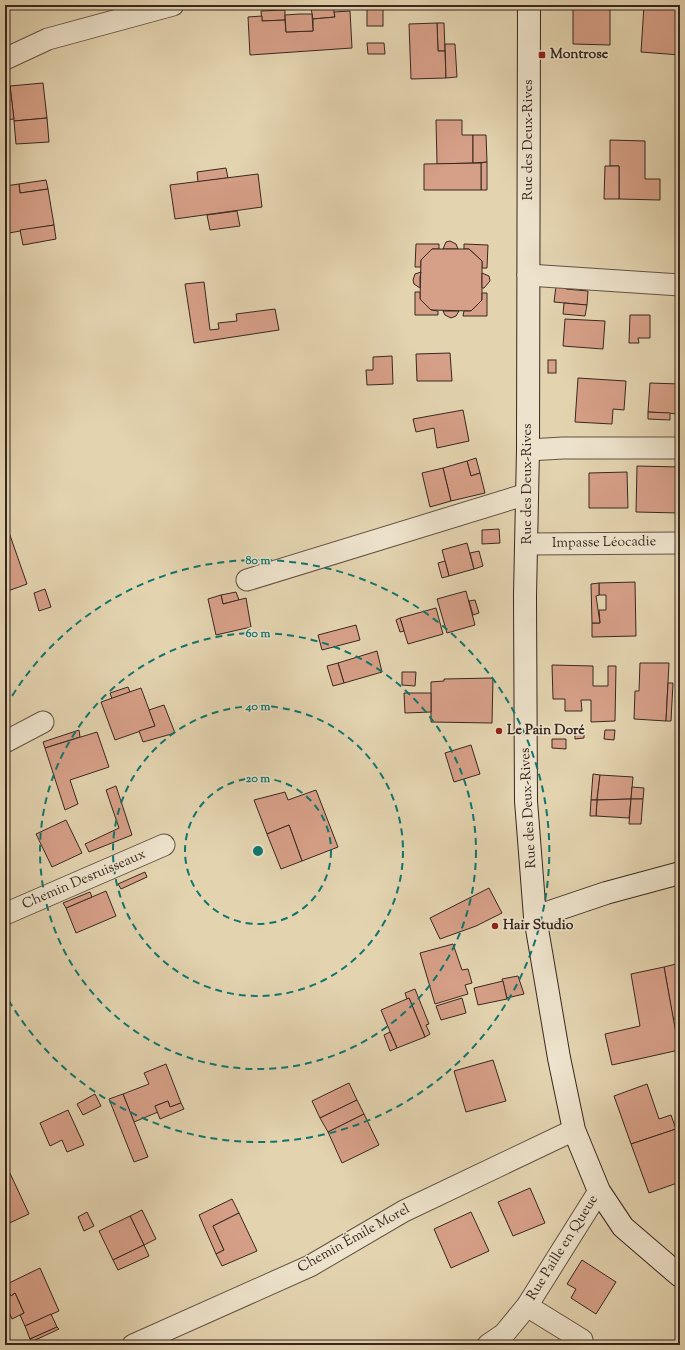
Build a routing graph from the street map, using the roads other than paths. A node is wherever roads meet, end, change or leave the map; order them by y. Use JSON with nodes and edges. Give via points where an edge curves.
{"nodes":[{"id":1,"x":173,"y":5,"type":"edge"},
{"id":2,"x":529,"y":5,"type":"edge"},
{"id":3,"x":5,"y":59,"type":"edge"},
{"id":4,"x":528,"y":275,"type":"junction"},
{"id":5,"x":680,"y":285,"type":"edge"},
{"id":6,"x":680,"y":448,"type":"edge"},
{"id":7,"x":528,"y":450,"type":"junction"},
{"id":8,"x":527,"y":494,"type":"junction"},
{"id":9,"x":680,"y":543,"type":"edge"},
{"id":10,"x":527,"y":544,"type":"junction"},
{"id":11,"x":247,"y":580,"type":"dead end"},
{"id":12,"x":43,"y":722,"type":"dead end"},
{"id":13,"x":5,"y":742,"type":"edge"},
{"id":14,"x":164,"y":845,"type":"dead end"},
{"id":15,"x":680,"y":873,"type":"edge"},
{"id":16,"x":5,"y":914,"type":"edge"},
{"id":17,"x":535,"y":917,"type":"junction"},
{"id":18,"x":574,"y":1130,"type":"junction"},
{"id":19,"x":600,"y":1191,"type":"junction"},
{"id":20,"x":680,"y":1276,"type":"edge"},
{"id":21,"x":527,"y":1306,"type":"junction"},
{"id":22,"x":582,"y":1340,"type":"dead end"},
{"id":23,"x":133,"y":1345,"type":"edge"},
{"id":24,"x":488,"y":1345,"type":"edge"}],
"edges":[{"from":1,"to":3,"type":"street","via":[[48,39]]},
{"from":2,"to":4,"type":"street","name":"Rue des Deux-Rives"},
{"from":4,"to":5,"type":"street"},
{"from":4,"to":7,"type":"street","name":"Rue des Deux-Rives"},
{"from":6,"to":7,"type":"street"},
{"from":7,"to":8,"type":"street","name":"Rue des Deux-Rives"},
{"from":8,"to":10,"type":"street","name":"Rue des Deux-Rives"},
{"from":8,"to":11,"type":"street"},
{"from":9,"to":10,"type":"street","name":"Impasse Léocadie"},
{"from":10,"to":17,"type":"street","name":"Rue des Deux-Rives","via":[[526,801]]},
{"from":12,"to":13,"type":"street"},
{"from":14,"to":16,"type":"street","name":"Chemin Desruisseaux"},
{"from":15,"to":17,"type":"street","via":[[606,893]]},
{"from":17,"to":18,"type":"street","name":"Rue des Deux-Rives"},
{"from":18,"to":19,"type":"street","name":"Rue des Deux-Rives"},
{"from":18,"to":23,"type":"street","name":"Chemin Émile Morel","via":[[404,1211],[310,1266]]},
{"from":19,"to":20,"type":"street","name":"Rue des Deux-Rives","via":[[623,1227]]},
{"from":19,"to":21,"type":"street","name":"Rue Paille en Queue"},
{"from":21,"to":22,"type":"street","name":"Rue Paille en Queue"},
{"from":21,"to":24,"type":"street","name":"Rue Paille en Queue","via":[[504,1334]]}]}
